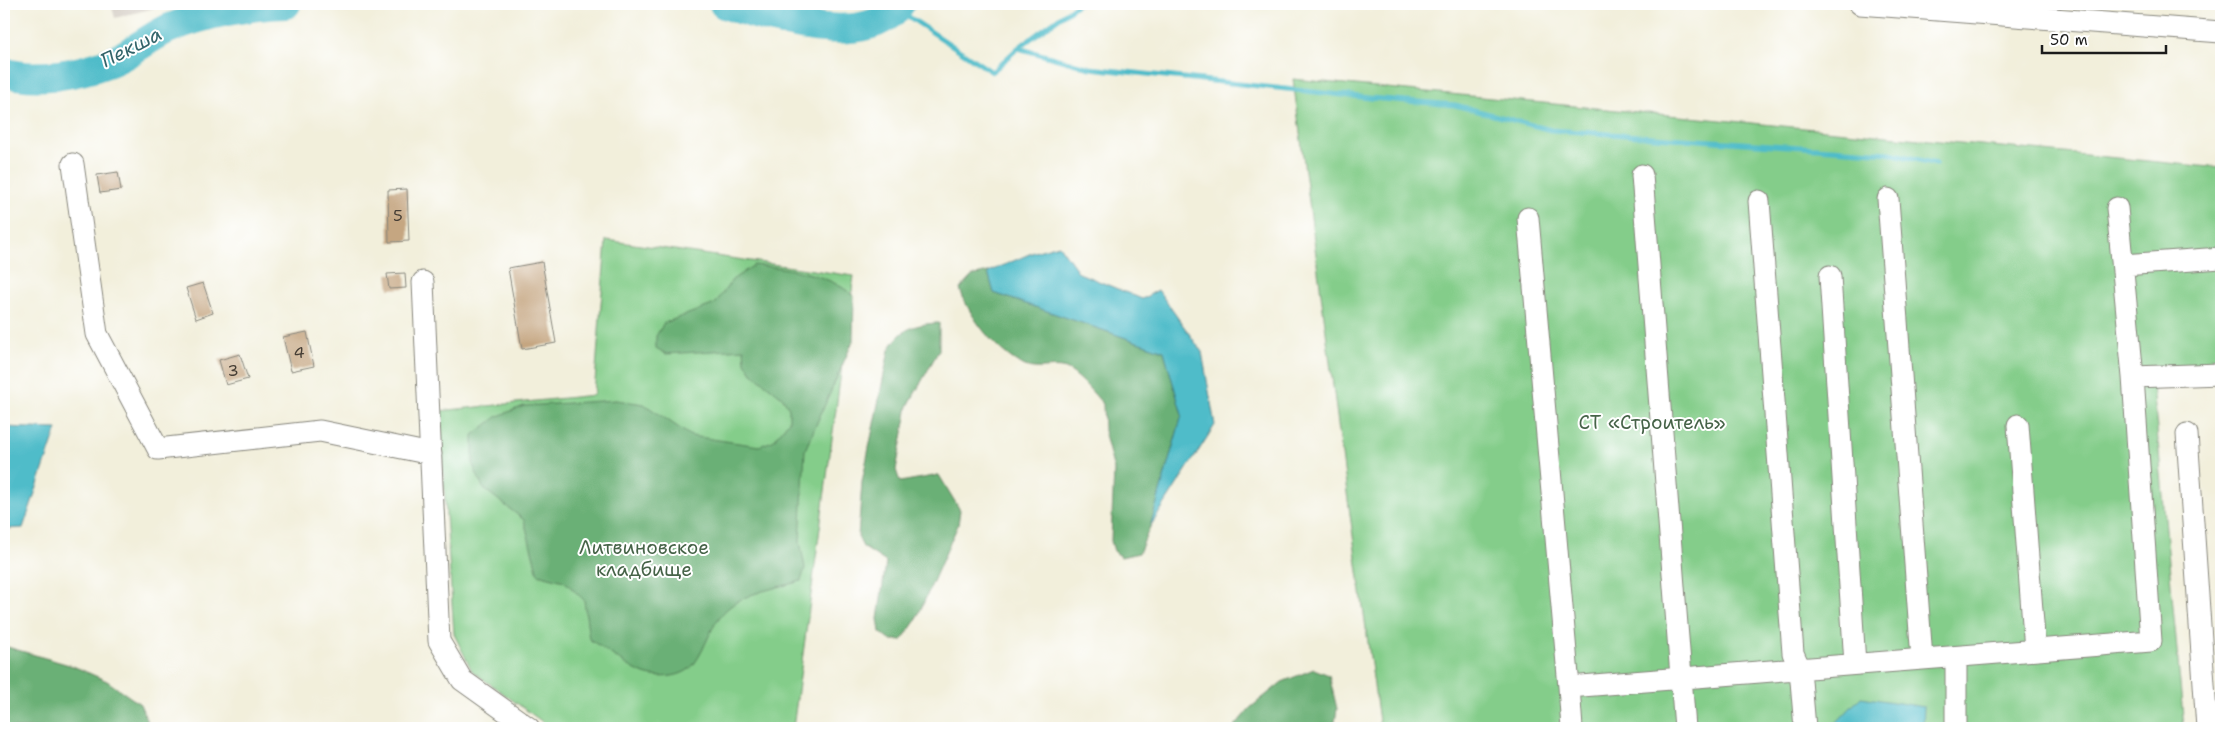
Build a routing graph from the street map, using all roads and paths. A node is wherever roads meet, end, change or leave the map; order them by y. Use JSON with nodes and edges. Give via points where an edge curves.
{"nodes":[{"id":1,"x":1860,"y":4,"type":"edge"},
{"id":2,"x":2221,"y":32,"type":"edge"},
{"id":3,"x":74,"y":164,"type":"dead end"},
{"id":4,"x":1642,"y":175,"type":"dead end"},
{"id":5,"x":1888,"y":199,"type":"dead end"},
{"id":6,"x":1759,"y":201,"type":"dead end"},
{"id":7,"x":2117,"y":208,"type":"dead end"},
{"id":8,"x":1528,"y":218,"type":"dead end"},
{"id":9,"x":2221,"y":258,"type":"edge"},
{"id":10,"x":2123,"y":265,"type":"junction"},
{"id":11,"x":1830,"y":276,"type":"dead end"},
{"id":12,"x":423,"y":282,"type":"dead end"},
{"id":13,"x":2221,"y":374,"type":"edge"},
{"id":14,"x":2133,"y":377,"type":"junction"},
{"id":15,"x":2018,"y":425,"type":"dead end"},
{"id":16,"x":2187,"y":434,"type":"dead end"},
{"id":17,"x":431,"y":454,"type":"junction"},
{"id":18,"x":2035,"y":650,"type":"junction"},
{"id":19,"x":1956,"y":657,"type":"junction"},
{"id":20,"x":1922,"y":659,"type":"junction"},
{"id":21,"x":1855,"y":664,"type":"junction"},
{"id":22,"x":1800,"y":669,"type":"junction"},
{"id":23,"x":1680,"y":678,"type":"junction"},
{"id":24,"x":1568,"y":687,"type":"junction"},
{"id":25,"x":528,"y":728,"type":"edge"},
{"id":26,"x":1572,"y":728,"type":"edge"},
{"id":27,"x":1684,"y":728,"type":"edge"},
{"id":28,"x":1805,"y":728,"type":"edge"},
{"id":29,"x":1956,"y":728,"type":"edge"},
{"id":30,"x":2207,"y":728,"type":"edge"}],
"edges":[{"from":1,"to":2,"type":"street"},
{"from":3,"to":17,"type":"street","via":[[97,334],[158,449],[320,431]]},
{"from":4,"to":23,"type":"street"},
{"from":5,"to":20,"type":"street"},
{"from":6,"to":22,"type":"street","via":[[1793,653]]},
{"from":7,"to":10,"type":"street"},
{"from":8,"to":24,"type":"street"},
{"from":9,"to":10,"type":"street"},
{"from":10,"to":14,"type":"street"},
{"from":11,"to":21,"type":"street"},
{"from":12,"to":17,"type":"street"},
{"from":13,"to":14,"type":"street"},
{"from":14,"to":18,"type":"street","via":[[2151,641]]},
{"from":15,"to":18,"type":"street"},
{"from":16,"to":30,"type":"street"},
{"from":17,"to":25,"type":"street","via":[[439,641],[462,680]]},
{"from":18,"to":19,"type":"street"},
{"from":19,"to":20,"type":"street"},
{"from":19,"to":29,"type":"street"},
{"from":20,"to":21,"type":"street"},
{"from":21,"to":22,"type":"street"},
{"from":22,"to":23,"type":"street"},
{"from":22,"to":28,"type":"street"},
{"from":23,"to":24,"type":"street"},
{"from":23,"to":27,"type":"street"},
{"from":24,"to":26,"type":"street"}]}
